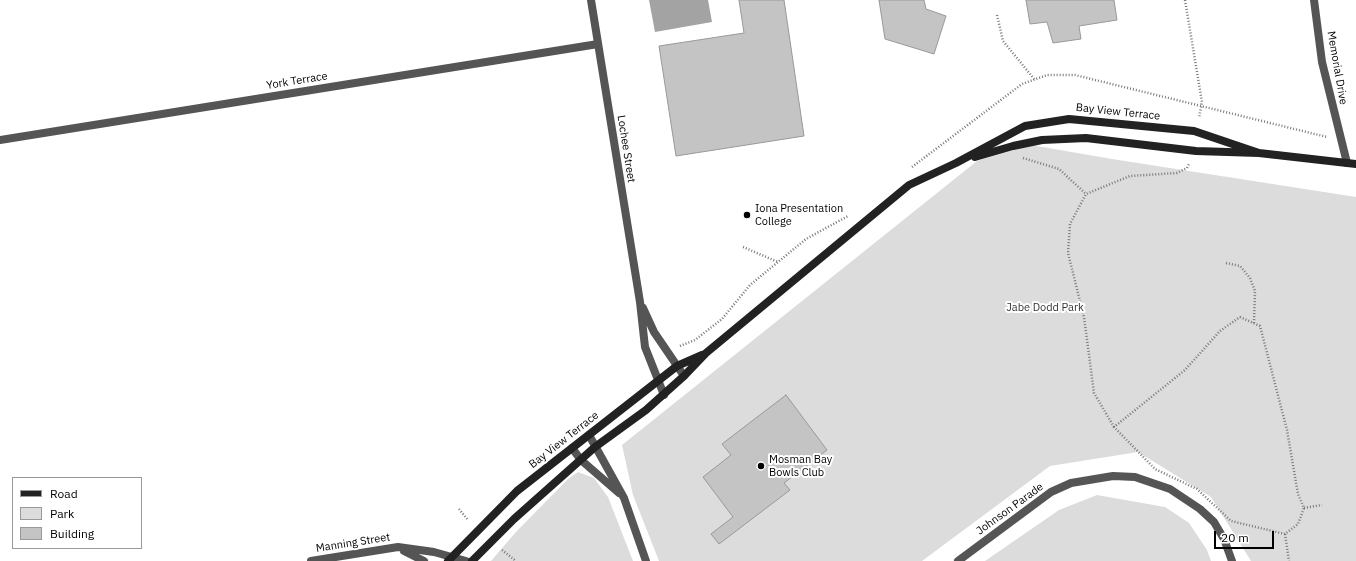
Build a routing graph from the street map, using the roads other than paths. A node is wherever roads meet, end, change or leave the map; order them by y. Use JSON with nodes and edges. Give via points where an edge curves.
{"nodes":[{"id":1,"x":591,"y":0,"type":"edge"},
{"id":2,"x":1314,"y":0,"type":"edge"},
{"id":3,"x":598,"y":44,"type":"junction"},
{"id":4,"x":0,"y":140,"type":"edge"},
{"id":5,"x":1259,"y":153,"type":"junction"},
{"id":6,"x":956,"y":163,"type":"junction"},
{"id":7,"x":1347,"y":163,"type":"junction"},
{"id":8,"x":1356,"y":164,"type":"edge"},
{"id":9,"x":640,"y":302,"type":"junction"},
{"id":10,"x":706,"y":353,"type":"junction"},
{"id":11,"x":677,"y":366,"type":"junction"},
{"id":12,"x":684,"y":376,"type":"junction"},
{"id":13,"x":659,"y":381,"type":"junction"},
{"id":14,"x":664,"y":394,"type":"junction"},
{"id":15,"x":588,"y":435,"type":"junction"},
{"id":16,"x":595,"y":447,"type":"junction"},
{"id":17,"x":572,"y":448,"type":"junction"},
{"id":18,"x":581,"y":460,"type":"junction"},
{"id":19,"x":624,"y":498,"type":"junction"},
{"id":20,"x":398,"y":547,"type":"junction"},
{"id":21,"x":450,"y":559,"type":"edge"},
{"id":22,"x":311,"y":561,"type":"edge"},
{"id":23,"x":424,"y":561,"type":"edge"},
{"id":24,"x":466,"y":561,"type":"edge"},
{"id":25,"x":472,"y":561,"type":"edge"},
{"id":26,"x":646,"y":561,"type":"edge"},
{"id":27,"x":958,"y":561,"type":"edge"},
{"id":28,"x":1232,"y":561,"type":"edge"}],
"edges":[{"from":1,"to":3,"type":"street","name":"Lochee Street"},
{"from":2,"to":7,"type":"street","name":"Memorial Drive","via":[[1322,62]]},
{"from":3,"to":4,"type":"street","name":"York Terrace"},
{"from":3,"to":9,"type":"street","name":"Lochee Street"},
{"from":5,"to":6,"type":"street","name":"Bay View Terrace","via":[[1196,151],[1086,138],[1042,140]]},
{"from":5,"to":6,"type":"street","name":"Bay View Terrace","via":[[1194,131],[1069,119],[1025,126]]},
{"from":5,"to":7,"type":"street","name":"Bay View Terrace"},
{"from":6,"to":10,"type":"street","name":"Bay View Terrace","via":[[909,185]]},
{"from":7,"to":8,"type":"street","name":"Bay View Terrace"},
{"from":9,"to":11,"type":"street","name":"Lochee Street","via":[[654,332]]},
{"from":9,"to":13,"type":"street","name":"Lochee Street","via":[[645,347]]},
{"from":10,"to":11,"type":"street","name":"Bay View Terrace"},
{"from":10,"to":12,"type":"street","name":"Bay View Terrace"},
{"from":11,"to":12,"type":"street","name":"Lochee Street"},
{"from":11,"to":13,"type":"street","name":"Bay View Terrace"},
{"from":12,"to":14,"type":"street","name":"Bay View Terrace"},
{"from":13,"to":14,"type":"street","name":"Lochee Street"},
{"from":13,"to":15,"type":"street","name":"Bay View Terrace"},
{"from":14,"to":16,"type":"street","name":"Bay View Terrace"},
{"from":15,"to":16,"type":"street"},
{"from":15,"to":17,"type":"street","name":"Bay View Terrace"},
{"from":16,"to":18,"type":"street","name":"Bay View Terrace"},
{"from":16,"to":19,"type":"street"},
{"from":17,"to":18,"type":"street"},
{"from":17,"to":21,"type":"street","name":"Bay View Terrace","via":[[517,491]]},
{"from":18,"to":19,"type":"street"},
{"from":18,"to":25,"type":"street","name":"Bay View Terrace","via":[[514,519]]},
{"from":19,"to":26,"type":"street"},
{"from":20,"to":21,"type":"street","name":"Manning Street","via":[[434,552]]},
{"from":20,"to":22,"type":"street","name":"Manning Street"},
{"from":20,"to":23,"type":"street","name":"Manning Street"},
{"from":21,"to":24,"type":"street","name":"Manning Street"},
{"from":27,"to":28,"type":"street","name":"Johnson Parade","via":[[1051,492],[1071,483],[1113,476],[1135,478],[1170,489],[1200,510],[1214,522]]}]}
